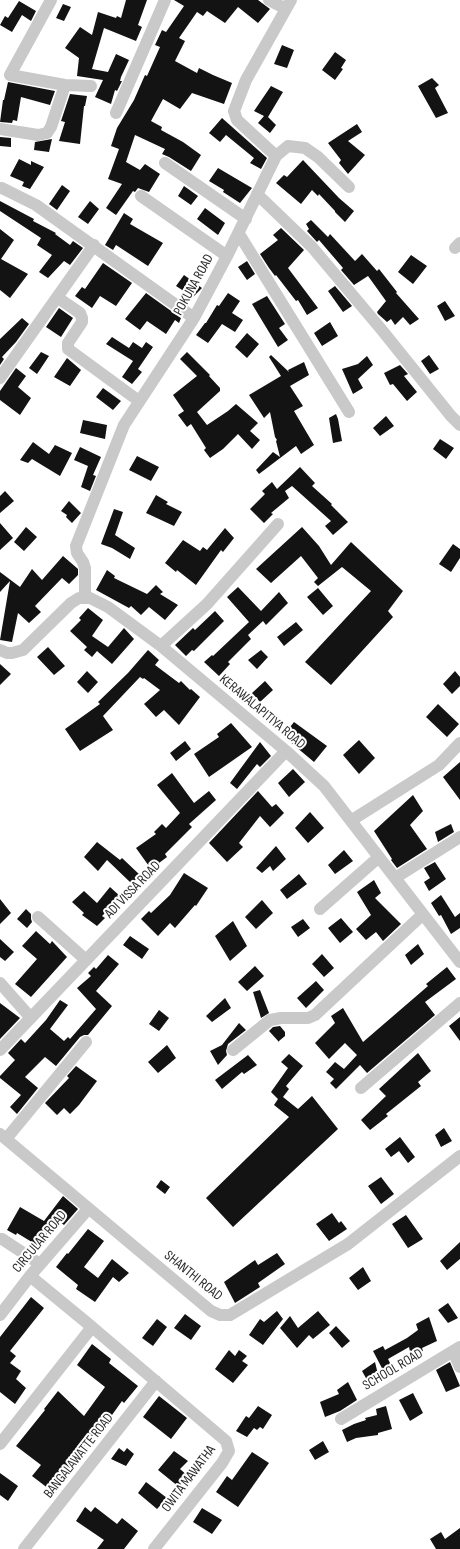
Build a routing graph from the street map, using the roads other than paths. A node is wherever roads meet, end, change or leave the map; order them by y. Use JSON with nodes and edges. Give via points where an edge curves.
{"nodes":[{"id":1,"x":51,"y":0,"type":"edge"},
{"id":2,"x":165,"y":0,"type":"edge"},
{"id":3,"x":268,"y":0,"type":"edge"},
{"id":4,"x":289,"y":4,"type":"edge"},
{"id":5,"x":5,"y":74,"type":"edge"},
{"id":6,"x":65,"y":85,"type":"junction"},
{"id":7,"x":91,"y":86,"type":"dead end"},
{"id":8,"x":116,"y":113,"type":"dead end"},
{"id":9,"x":0,"y":129,"type":"edge"},
{"id":10,"x":276,"y":156,"type":"junction"},
{"id":11,"x":165,"y":163,"type":"dead end"},
{"id":12,"x":349,"y":187,"type":"dead end"},
{"id":13,"x":0,"y":188,"type":"edge"},
{"id":14,"x":257,"y":194,"type":"junction"},
{"id":15,"x":141,"y":196,"type":"dead end"},
{"id":16,"x":246,"y":219,"type":"junction"},
{"id":17,"x":239,"y":234,"type":"junction"},
{"id":18,"x":94,"y":245,"type":"junction"},
{"id":19,"x":228,"y":256,"type":"junction"},
{"id":20,"x":58,"y":298,"type":"junction"},
{"id":21,"x":194,"y":318,"type":"junction"},
{"id":22,"x":0,"y":378,"type":"edge"},
{"id":23,"x":139,"y":402,"type":"junction"},
{"id":24,"x":349,"y":412,"type":"dead end"},
{"id":25,"x":460,"y":425,"type":"edge"},
{"id":26,"x":278,"y":524,"type":"dead end"},
{"id":27,"x":85,"y":597,"type":"junction"},
{"id":28,"x":161,"y":646,"type":"junction"},
{"id":29,"x":0,"y":650,"type":"edge"},
{"id":30,"x":460,"y":743,"type":"edge"},
{"id":31,"x":286,"y":751,"type":"junction"},
{"id":32,"x":352,"y":820,"type":"junction"},
{"id":33,"x":460,"y":837,"type":"edge"},
{"id":34,"x":379,"y":857,"type":"junction"},
{"id":35,"x":395,"y":878,"type":"junction"},
{"id":36,"x":320,"y":909,"type":"dead end"},
{"id":37,"x":422,"y":915,"type":"junction"},
{"id":38,"x":38,"y":917,"type":"dead end"},
{"id":39,"x":86,"y":960,"type":"junction"},
{"id":40,"x":460,"y":962,"type":"edge"},
{"id":41,"x":0,"y":983,"type":"edge"},
{"id":42,"x":460,"y":1003,"type":"edge"},
{"id":43,"x":31,"y":1018,"type":"junction"},
{"id":44,"x":86,"y":1042,"type":"dead end"},
{"id":45,"x":0,"y":1050,"type":"edge"},
{"id":46,"x":233,"y":1050,"type":"dead end"},
{"id":47,"x":361,"y":1088,"type":"dead end"},
{"id":48,"x":3,"y":1136,"type":"edge"},
{"id":49,"x":460,"y":1156,"type":"edge"},
{"id":50,"x":88,"y":1209,"type":"junction"},
{"id":51,"x":0,"y":1239,"type":"edge"},
{"id":52,"x":40,"y":1264,"type":"junction"},
{"id":53,"x":30,"y":1276,"type":"junction"},
{"id":54,"x":0,"y":1315,"type":"edge"},
{"id":55,"x":92,"y":1327,"type":"junction"},
{"id":56,"x":456,"y":1349,"type":"edge"},
{"id":57,"x":460,"y":1367,"type":"edge"},
{"id":58,"x":156,"y":1381,"type":"junction"},
{"id":59,"x":341,"y":1419,"type":"dead end"},
{"id":60,"x":0,"y":1444,"type":"edge"},
{"id":61,"x":24,"y":1549,"type":"edge"},
{"id":62,"x":154,"y":1549,"type":"edge"}],
"edges":[{"from":1,"to":5,"type":"street"},
{"from":2,"to":8,"type":"street"},
{"from":3,"to":4,"type":"street"},
{"from":4,"to":10,"type":"street","via":[[246,80],[234,111],[237,120]]},
{"from":5,"to":6,"type":"street"},
{"from":6,"to":7,"type":"street"},
{"from":6,"to":9,"type":"street","via":[[47,133],[38,135]]},
{"from":10,"to":12,"type":"street","via":[[288,146],[305,148]]},
{"from":10,"to":14,"type":"street","name":"POKUNA ROAD"},
{"from":11,"to":16,"type":"street"},
{"from":13,"to":18,"type":"street","via":[[36,205]]},
{"from":14,"to":16,"type":"street","name":"POKUNA ROAD"},
{"from":14,"to":25,"type":"street","via":[[312,247]]},
{"from":15,"to":19,"type":"street"},
{"from":16,"to":17,"type":"street","name":"POKUNA ROAD"},
{"from":17,"to":19,"type":"street","name":"POKUNA ROAD"},
{"from":17,"to":24,"type":"street"},
{"from":18,"to":20,"type":"street"},
{"from":18,"to":21,"type":"street"},
{"from":19,"to":21,"type":"street","name":"POKUNA ROAD"},
{"from":20,"to":22,"type":"street"},
{"from":20,"to":23,"type":"street","via":[[80,313],[82,318],[68,343],[68,350]]},
{"from":21,"to":23,"type":"street","name":"POKUNA ROAD"},
{"from":23,"to":27,"type":"street","name":"POKUNA ROAD","via":[[124,425],[76,546],[85,568]]},
{"from":26,"to":28,"type":"street","via":[[207,604]]},
{"from":27,"to":28,"type":"street","name":"KERAWALAPITIYA ROAD","via":[[108,607]]},
{"from":27,"to":29,"type":"street","via":[[71,603],[23,650],[7,653]]},
{"from":28,"to":31,"type":"street","name":"KERAWALAPITIYA ROAD"},
{"from":30,"to":32,"type":"street","via":[[439,766]]},
{"from":31,"to":32,"type":"street","name":"KERAWALAPITIYA ROAD","via":[[324,786]]},
{"from":31,"to":39,"type":"street","name":"ADI VISSA ROAD"},
{"from":32,"to":34,"type":"street","name":"KERAWALAPITIYA ROAD"},
{"from":33,"to":35,"type":"street"},
{"from":34,"to":35,"type":"street","name":"KERAWALAPITIYA ROAD"},
{"from":34,"to":36,"type":"street"},
{"from":35,"to":37,"type":"street","name":"KERAWALAPITIYA ROAD"},
{"from":37,"to":40,"type":"street","name":"KERAWALAPITIYA ROAD"},
{"from":37,"to":46,"type":"street","via":[[315,1015],[308,1018],[270,1020]]},
{"from":38,"to":39,"type":"street"},
{"from":39,"to":43,"type":"street","name":"ADI VISSA ROAD"},
{"from":41,"to":43,"type":"street"},
{"from":42,"to":47,"type":"street"},
{"from":43,"to":45,"type":"street","name":"ADI VISSA ROAD"},
{"from":44,"to":48,"type":"street"},
{"from":48,"to":50,"type":"street","name":"SHANTHI ROAD"},
{"from":49,"to":50,"type":"street","name":"SHANTHI ROAD","via":[[348,1244],[230,1314],[220,1315],[211,1311]]},
{"from":50,"to":52,"type":"street","name":"CIRCULAR ROAD"},
{"from":51,"to":52,"type":"street"},
{"from":52,"to":53,"type":"street","name":"CIRCULAR ROAD"},
{"from":53,"to":54,"type":"street","name":"CIRCULAR ROAD"},
{"from":53,"to":55,"type":"street"},
{"from":55,"to":58,"type":"street"},
{"from":55,"to":60,"type":"street"},
{"from":56,"to":57,"type":"street"},
{"from":56,"to":59,"type":"street","name":"SCHOOL ROAD"},
{"from":58,"to":61,"type":"street","name":"BANGALAWATTE ROAD"},
{"from":58,"to":62,"type":"street","name":"OWITA MAWATHA","via":[[226,1441],[229,1451]]}]}
